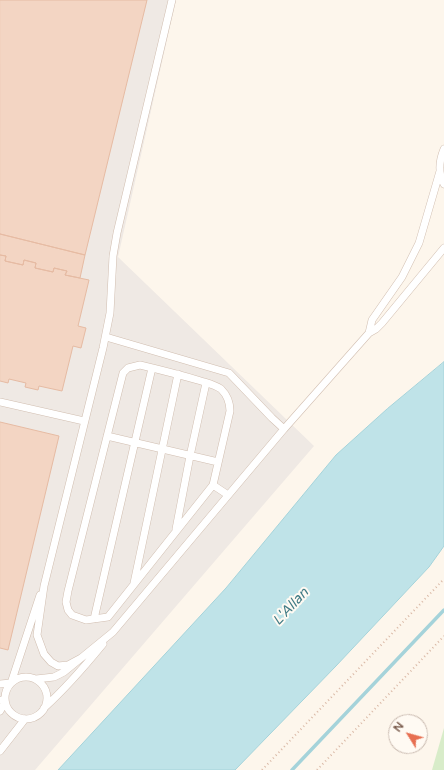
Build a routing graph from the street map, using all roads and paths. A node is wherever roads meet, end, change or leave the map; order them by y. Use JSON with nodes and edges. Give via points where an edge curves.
{"nodes":[{"id":1,"x":172,"y":0,"type":"edge"},
{"id":2,"x":444,"y":149,"type":"edge"},
{"id":3,"x":440,"y":171,"type":"junction"},
{"id":4,"x":444,"y":184,"type":"edge"},
{"id":5,"x":444,"y":248,"type":"edge"},
{"id":6,"x":369,"y":332,"type":"junction"},
{"id":7,"x":106,"y":337,"type":"junction"},
{"id":8,"x":152,"y":368,"type":"junction"},
{"id":9,"x":178,"y":374,"type":"junction"},
{"id":10,"x":206,"y":383,"type":"junction"},
{"id":11,"x":0,"y":402,"type":"edge"},
{"id":12,"x":84,"y":421,"type":"junction"},
{"id":13,"x":284,"y":428,"type":"junction"},
{"id":14,"x":107,"y":436,"type":"junction"},
{"id":15,"x":135,"y":442,"type":"junction"},
{"id":16,"x":161,"y":449,"type":"junction"},
{"id":17,"x":190,"y":456,"type":"junction"},
{"id":18,"x":218,"y":462,"type":"junction"},
{"id":19,"x":213,"y":485,"type":"junction"},
{"id":20,"x":228,"y":495,"type":"junction"},
{"id":21,"x":176,"y":531,"type":"junction"},
{"id":22,"x":444,"y":579,"type":"edge"},
{"id":23,"x":133,"y":585,"type":"junction"},
{"id":24,"x":44,"y":586,"type":"junction"},
{"id":25,"x":108,"y":617,"type":"junction"},
{"id":26,"x":94,"y":619,"type":"junction"},
{"id":27,"x":116,"y":629,"type":"junction"},
{"id":28,"x":444,"y":636,"type":"edge"},
{"id":29,"x":80,"y":658,"type":"junction"},
{"id":30,"x":36,"y":679,"type":"junction"},
{"id":31,"x":11,"y":683,"type":"junction"},
{"id":32,"x":0,"y":684,"type":"edge"},
{"id":33,"x":2,"y":701,"type":"edge"},
{"id":34,"x":43,"y":710,"type":"junction"},
{"id":35,"x":0,"y":711,"type":"edge"},
{"id":36,"x":25,"y":719,"type":"junction"},
{"id":37,"x":0,"y":751,"type":"edge"},
{"id":38,"x":262,"y":770,"type":"edge"},
{"id":39,"x":317,"y":770,"type":"edge"}],
"edges":[{"from":1,"to":7,"type":"lane","via":[[117,233]]},
{"from":2,"to":3,"type":"lane"},
{"from":3,"to":4,"type":"lane"},
{"from":3,"to":6,"type":"lane","via":[[419,243],[402,277],[372,320]]},
{"from":5,"to":6,"type":"lane","via":[[382,323]]},
{"from":6,"to":13,"type":"lane"},
{"from":7,"to":12,"type":"lane"},
{"from":7,"to":13,"type":"lane","via":[[229,373]]},
{"from":8,"to":9,"type":"lane"},
{"from":8,"to":14,"type":"lane","via":[[140,365],[128,368],[123,373]]},
{"from":8,"to":15,"type":"lane"},
{"from":9,"to":10,"type":"lane"},
{"from":9,"to":16,"type":"lane"},
{"from":10,"to":17,"type":"lane"},
{"from":10,"to":18,"type":"lane","via":[[221,390],[230,404]]},
{"from":11,"to":12,"type":"lane"},
{"from":12,"to":24,"type":"lane"},
{"from":13,"to":20,"type":"lane"},
{"from":14,"to":15,"type":"lane"},
{"from":14,"to":26,"type":"lane","via":[[66,602],[72,615],[86,620]]},
{"from":15,"to":16,"type":"lane"},
{"from":15,"to":26,"type":"lane"},
{"from":16,"to":17,"type":"lane"},
{"from":16,"to":23,"type":"lane"},
{"from":17,"to":18,"type":"lane"},
{"from":17,"to":21,"type":"lane"},
{"from":18,"to":19,"type":"lane"},
{"from":19,"to":20,"type":"lane"},
{"from":19,"to":21,"type":"lane"},
{"from":20,"to":27,"type":"lane"},
{"from":21,"to":23,"type":"lane"},
{"from":22,"to":38,"type":"path"},
{"from":23,"to":25,"type":"lane"},
{"from":24,"to":29,"type":"lane","via":[[37,635],[44,654],[58,666],[68,665]]},
{"from":24,"to":31,"type":"lane"},
{"from":25,"to":26,"type":"lane"},
{"from":25,"to":27,"type":"lane"},
{"from":27,"to":29,"type":"lane"},
{"from":27,"to":34,"type":"lane"},
{"from":28,"to":39,"type":"path"},
{"from":29,"to":30,"type":"lane","via":[[54,677]]},
{"from":30,"to":31,"type":"lane","via":[[23,677]]},
{"from":30,"to":34,"type":"lane","via":[[42,684],[47,697]]},
{"from":31,"to":32,"type":"lane"},
{"from":31,"to":33,"type":"lane"},
{"from":33,"to":35,"type":"lane"},
{"from":33,"to":36,"type":"lane","via":[[12,714]]},
{"from":34,"to":36,"type":"lane","via":[[32,718]]},
{"from":36,"to":37,"type":"lane"}]}
